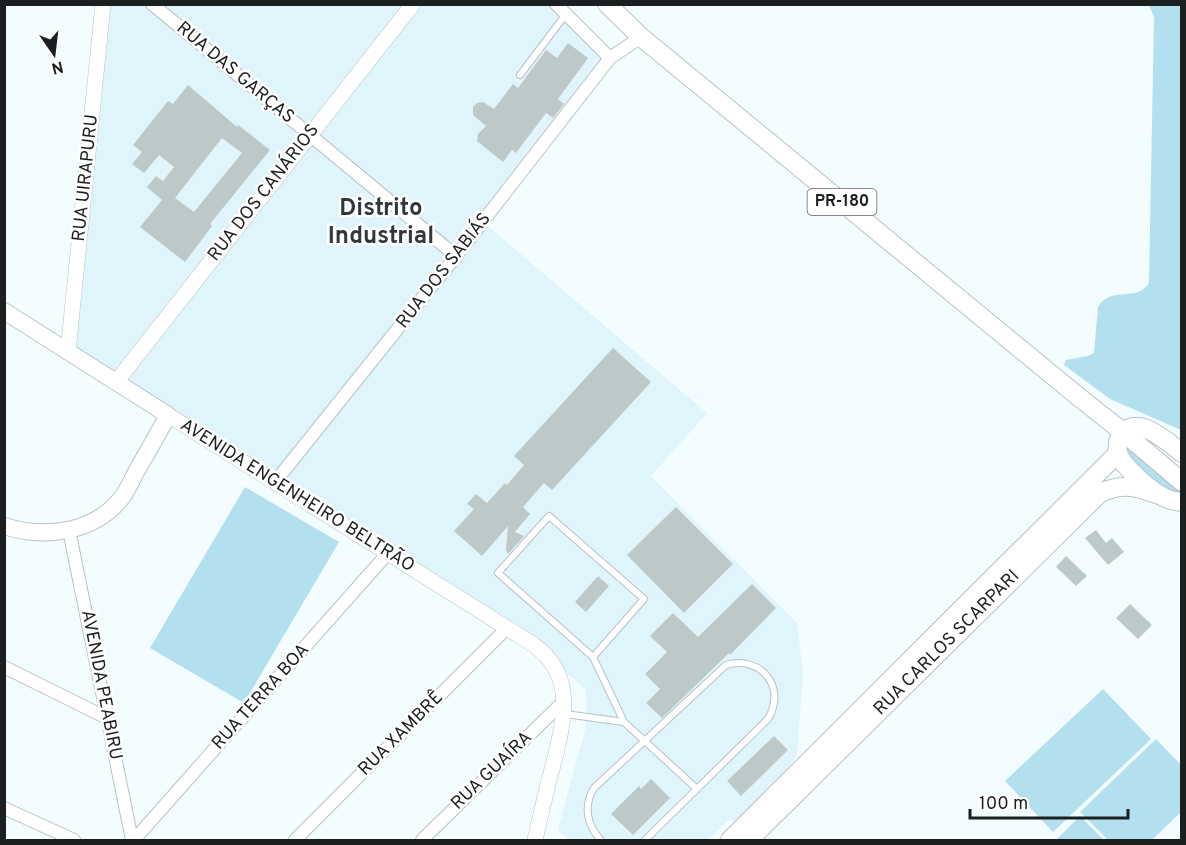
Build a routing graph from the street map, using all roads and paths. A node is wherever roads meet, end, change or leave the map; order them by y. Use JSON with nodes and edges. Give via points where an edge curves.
{"nodes":[{"id":1,"x":103,"y":4,"type":"edge"},
{"id":2,"x":152,"y":4,"type":"edge"},
{"id":3,"x":413,"y":4,"type":"edge"},
{"id":4,"x":556,"y":4,"type":"edge"},
{"id":5,"x":607,"y":4,"type":"edge"},
{"id":6,"x":566,"y":14,"type":"junction"},
{"id":7,"x":642,"y":37,"type":"junction"},
{"id":8,"x":610,"y":58,"type":"junction"},
{"id":9,"x":520,"y":75,"type":"dead end"},
{"id":10,"x":310,"y":135,"type":"junction"},
{"id":11,"x":456,"y":256,"type":"junction"},
{"id":12,"x":4,"y":311,"type":"edge"},
{"id":13,"x":68,"y":352,"type":"junction"},
{"id":14,"x":116,"y":382,"type":"junction"},
{"id":15,"x":168,"y":415,"type":"junction"},
{"id":16,"x":1163,"y":438,"type":"junction"},
{"id":17,"x":1125,"y":440,"type":"junction"},
{"id":18,"x":1182,"y":443,"type":"edge"},
{"id":19,"x":1182,"y":453,"type":"edge"},
{"id":20,"x":275,"y":482,"type":"junction"},
{"id":21,"x":1182,"y":482,"type":"edge"},
{"id":22,"x":1162,"y":496,"type":"junction"},
{"id":23,"x":1182,"y":502,"type":"edge"},
{"id":24,"x":1053,"y":527,"type":"junction"},
{"id":25,"x":6,"y":530,"type":"edge"},
{"id":26,"x":69,"y":530,"type":"junction"},
{"id":27,"x":388,"y":554,"type":"junction"},
{"id":28,"x":507,"y":628,"type":"junction"},
{"id":29,"x":593,"y":657,"type":"junction"},
{"id":30,"x":4,"y":667,"type":"edge"},
{"id":31,"x":563,"y":708,"type":"junction"},
{"id":32,"x":107,"y":718,"type":"junction"},
{"id":33,"x":624,"y":722,"type":"junction"},
{"id":34,"x":644,"y":741,"type":"junction"},
{"id":35,"x":696,"y":789,"type":"junction"},
{"id":36,"x":4,"y":808,"type":"edge"},
{"id":37,"x":74,"y":840,"type":"edge"},
{"id":38,"x":133,"y":840,"type":"edge"},
{"id":39,"x":295,"y":840,"type":"edge"},
{"id":40,"x":422,"y":840,"type":"edge"},
{"id":41,"x":535,"y":840,"type":"edge"},
{"id":42,"x":601,"y":840,"type":"edge"},
{"id":43,"x":646,"y":840,"type":"edge"},
{"id":44,"x":730,"y":840,"type":"edge"},
{"id":45,"x":748,"y":840,"type":"edge"}],
"edges":[{"from":1,"to":13,"type":"street","name":"RUA UIRAPURU"},
{"from":2,"to":10,"type":"street","name":"RUA DAS GARÇAS"},
{"from":3,"to":10,"type":"street","name":"RUA DOS CANÁRIOS"},
{"from":4,"to":6,"type":"street"},
{"from":5,"to":7,"type":"main road","number":"PR-180"},
{"from":6,"to":8,"type":"street"},
{"from":6,"to":9,"type":"lane"},
{"from":7,"to":8,"type":"street","name":"RUA DOS SABIÁS"},
{"from":7,"to":17,"type":"main road","number":"PR-180","via":[[1080,398]]},
{"from":8,"to":11,"type":"street","name":"RUA DOS SABIÁS"},
{"from":10,"to":11,"type":"street","name":"RUA DAS GARÇAS"},
{"from":10,"to":14,"type":"street","name":"RUA DOS CANÁRIOS"},
{"from":11,"to":20,"type":"street","name":"RUA DOS SABIÁS"},
{"from":12,"to":13,"type":"main road","name":"AVENIDA ENGENHEIRO BELTRÃO"},
{"from":13,"to":14,"type":"main road","name":"AVENIDA ENGENHEIRO BELTRÃO"},
{"from":14,"to":15,"type":"main road","name":"AVENIDA ENGENHEIRO BELTRÃO"},
{"from":15,"to":20,"type":"street","name":"AVENIDA ENGENHEIRO BELTRÃO"},
{"from":15,"to":26,"type":"main road","via":[[122,497],[104,514]]},
{"from":16,"to":17,"type":"main road"},
{"from":16,"to":18,"type":"street"},
{"from":16,"to":19,"type":"main road"},
{"from":17,"to":21,"type":"main road","number":"PR-180"},
{"from":17,"to":22,"type":"main road","via":[[1123,463]]},
{"from":17,"to":24,"type":"main road","name":"RUA CARLOS SCARPARI"},
{"from":20,"to":27,"type":"street","name":"AVENIDA ENGENHEIRO BELTRÃO"},
{"from":22,"to":23,"type":"main road","name":"RUA CARLOS SCARPARI"},
{"from":22,"to":24,"type":"main road","name":"RUA CARLOS SCARPARI","via":[[1142,488],[1111,488]]},
{"from":24,"to":44,"type":"main road","name":"RUA CARLOS SCARPARI"},
{"from":24,"to":45,"type":"main road","name":"RUA CARLOS SCARPARI"},
{"from":25,"to":26,"type":"main road"},
{"from":26,"to":32,"type":"street","name":"AVENIDA PEABIRU"},
{"from":27,"to":28,"type":"street","name":"AVENIDA ENGENHEIRO BELTRÃO"},
{"from":27,"to":38,"type":"street","name":"RUA TERRA BOA"},
{"from":28,"to":31,"type":"street","name":"AVENIDA ENGENHEIRO BELTRÃO","via":[[547,656],[561,682]]},
{"from":28,"to":39,"type":"street","name":"RUA XAMBRÊ"},
{"from":29,"to":29,"type":"lane","via":[[498,573],[549,516],[644,599]]},
{"from":29,"to":33,"type":"lane"},
{"from":30,"to":32,"type":"street"},
{"from":31,"to":33,"type":"lane"},
{"from":31,"to":40,"type":"street","name":"RUA GUAÍRA"},
{"from":31,"to":41,"type":"street"},
{"from":32,"to":38,"type":"street","name":"AVENIDA PEABIRU"},
{"from":33,"to":34,"type":"lane"},
{"from":34,"to":35,"type":"lane"},
{"from":34,"to":35,"type":"lane","via":[[726,665],[741,663],[770,678],[774,687],[772,712]]},
{"from":34,"to":42,"type":"lane","via":[[594,788],[589,798],[590,826]]},
{"from":35,"to":43,"type":"lane"},
{"from":36,"to":37,"type":"street"}]}
